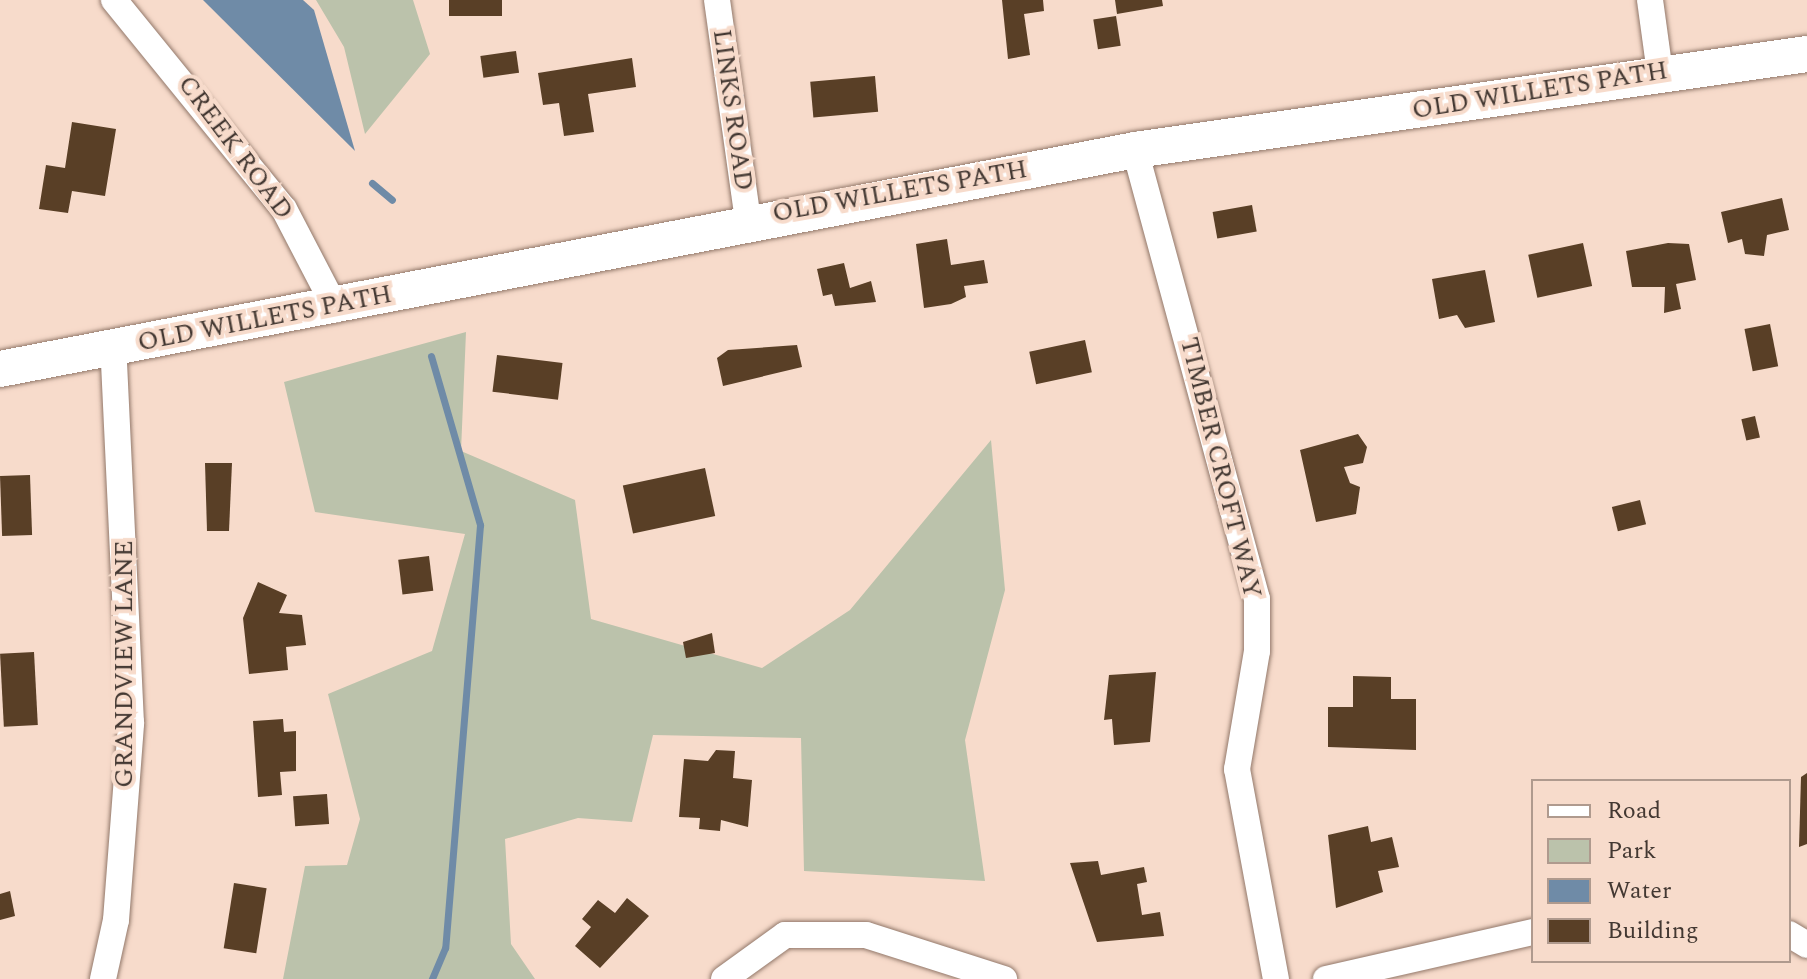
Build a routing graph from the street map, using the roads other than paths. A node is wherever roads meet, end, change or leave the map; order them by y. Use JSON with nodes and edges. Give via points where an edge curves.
{"nodes":[{"id":1,"x":114,"y":0,"type":"edge"},
{"id":2,"x":717,"y":0,"type":"edge"},
{"id":3,"x":1650,"y":0,"type":"edge"},
{"id":4,"x":1807,"y":54,"type":"edge"},
{"id":5,"x":1660,"y":73,"type":"junction"},
{"id":6,"x":1135,"y":150,"type":"junction"},
{"id":7,"x":748,"y":220,"type":"junction"},
{"id":8,"x":336,"y":309,"type":"junction"},
{"id":9,"x":113,"y":348,"type":"junction"},
{"id":10,"x":0,"y":369,"type":"edge"},
{"id":11,"x":1531,"y":932,"type":"edge"},
{"id":12,"x":103,"y":979,"type":"edge"},
{"id":13,"x":724,"y":979,"type":"edge"},
{"id":14,"x":1004,"y":979,"type":"edge"},
{"id":15,"x":1276,"y":979,"type":"edge"},
{"id":16,"x":1326,"y":979,"type":"edge"}],
"edges":[{"from":1,"to":8,"type":"street","name":"CREEK ROAD","via":[[284,209]]},
{"from":2,"to":7,"type":"street","name":"LINKS ROAD"},
{"from":3,"to":5,"type":"street"},
{"from":4,"to":5,"type":"main road","name":"OLD WILLETS PATH"},
{"from":5,"to":6,"type":"main road","name":"OLD WILLETS PATH"},
{"from":6,"to":7,"type":"main road","name":"OLD WILLETS PATH"},
{"from":6,"to":15,"type":"street","name":"TIMBER CROFT WAY","via":[[1257,599],[1257,651],[1237,769]]},
{"from":7,"to":8,"type":"main road","name":"OLD WILLETS PATH"},
{"from":8,"to":9,"type":"main road","name":"OLD WILLETS PATH"},
{"from":9,"to":10,"type":"main road","name":"OLD WILLETS PATH"},
{"from":9,"to":12,"type":"street","name":"GRANDVIEW LANE","via":[[131,723],[116,920]]},
{"from":11,"to":16,"type":"street"},
{"from":13,"to":14,"type":"street","via":[[785,935],[866,935]]}]}
